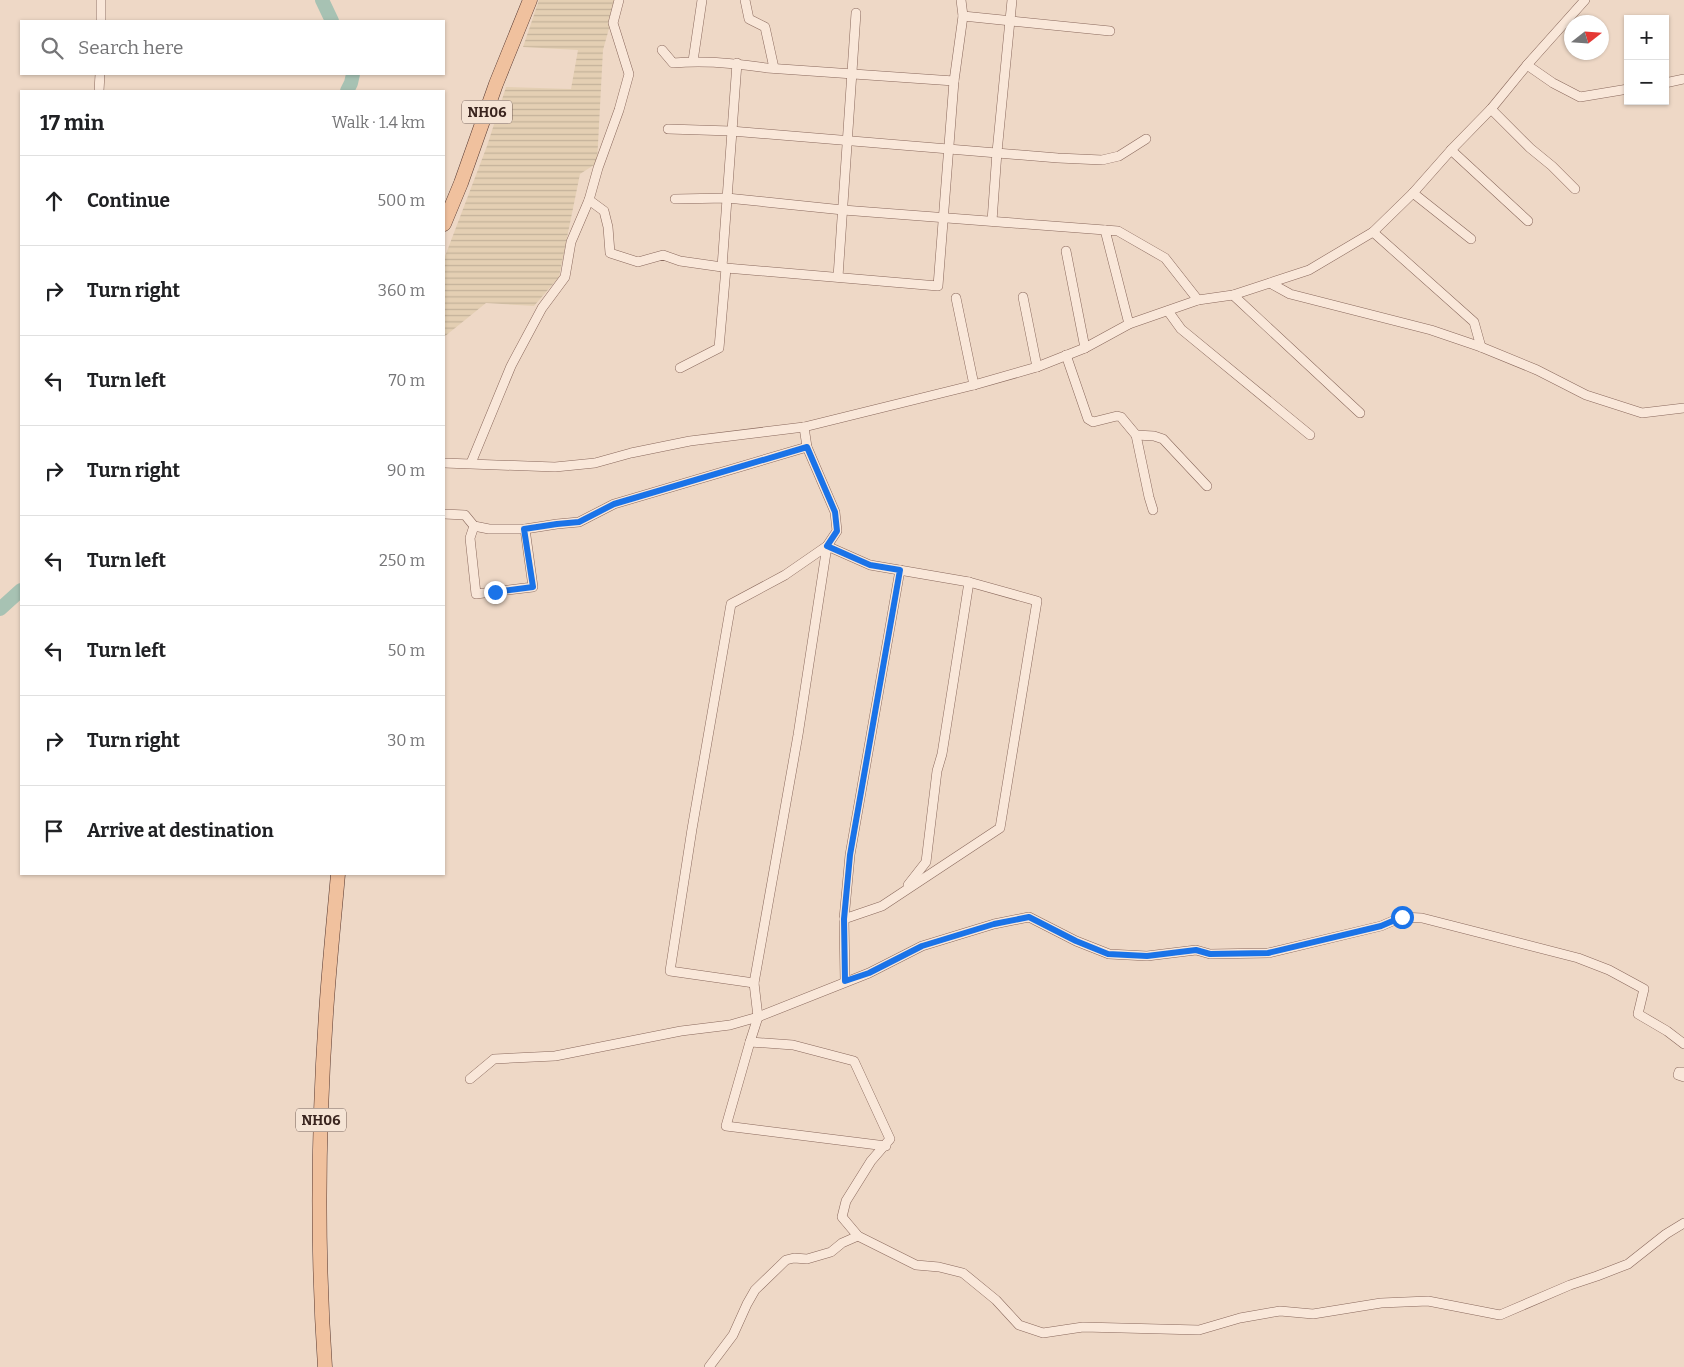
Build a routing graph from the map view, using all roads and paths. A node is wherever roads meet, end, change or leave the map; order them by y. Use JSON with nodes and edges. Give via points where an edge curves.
{"nodes":[{"id":1,"x":102,"y":0,"type":"edge"},
{"id":2,"x":530,"y":0,"type":"edge"},
{"id":3,"x":619,"y":0,"type":"edge"},
{"id":4,"x":702,"y":0,"type":"edge"},
{"id":5,"x":745,"y":0,"type":"edge"},
{"id":6,"x":961,"y":0,"type":"edge"},
{"id":7,"x":1012,"y":0,"type":"edge"},
{"id":8,"x":1585,"y":0,"type":"edge"},
{"id":9,"x":856,"y":13,"type":"dead end"},
{"id":10,"x":962,"y":16,"type":"junction"},
{"id":11,"x":101,"y":20,"type":"edge"},
{"id":12,"x":1010,"y":20,"type":"junction"},
{"id":13,"x":1110,"y":31,"type":"dead end"},
{"id":14,"x":662,"y":50,"type":"dead end"},
{"id":15,"x":693,"y":61,"type":"junction"},
{"id":16,"x":737,"y":63,"type":"junction"},
{"id":17,"x":1527,"y":65,"type":"junction"},
{"id":18,"x":774,"y":68,"type":"junction"},
{"id":19,"x":100,"y":75,"type":"edge"},
{"id":20,"x":852,"y":75,"type":"junction"},
{"id":21,"x":1684,"y":79,"type":"edge"},
{"id":22,"x":954,"y":81,"type":"junction"},
{"id":23,"x":1669,"y":82,"type":"edge"},
{"id":24,"x":99,"y":90,"type":"edge"},
{"id":25,"x":1624,"y":90,"type":"edge"},
{"id":26,"x":1491,"y":109,"type":"junction"},
{"id":27,"x":668,"y":129,"type":"dead end"},
{"id":28,"x":731,"y":131,"type":"junction"},
{"id":29,"x":1146,"y":139,"type":"dead end"},
{"id":30,"x":847,"y":141,"type":"junction"},
{"id":31,"x":948,"y":149,"type":"junction"},
{"id":32,"x":1450,"y":150,"type":"junction"},
{"id":33,"x":997,"y":152,"type":"junction"},
{"id":34,"x":1576,"y":189,"type":"dead end"},
{"id":35,"x":1413,"y":193,"type":"junction"},
{"id":36,"x":727,"y":198,"type":"junction"},
{"id":37,"x":675,"y":199,"type":"dead end"},
{"id":38,"x":589,"y":200,"type":"junction"},
{"id":39,"x":843,"y":210,"type":"junction"},
{"id":40,"x":943,"y":218,"type":"junction"},
{"id":41,"x":992,"y":220,"type":"junction"},
{"id":42,"x":1528,"y":221,"type":"dead end"},
{"id":43,"x":445,"y":222,"type":"edge"},
{"id":44,"x":1105,"y":230,"type":"junction"},
{"id":45,"x":1373,"y":232,"type":"junction"},
{"id":46,"x":1471,"y":239,"type":"dead end"},
{"id":47,"x":1066,"y":251,"type":"dead end"},
{"id":48,"x":724,"y":268,"type":"junction"},
{"id":49,"x":838,"y":277,"type":"junction"},
{"id":50,"x":1270,"y":283,"type":"junction"},
{"id":51,"x":1232,"y":295,"type":"junction"},
{"id":52,"x":1023,"y":297,"type":"dead end"},
{"id":53,"x":956,"y":298,"type":"dead end"},
{"id":54,"x":1198,"y":300,"type":"junction"},
{"id":55,"x":1168,"y":311,"type":"junction"},
{"id":56,"x":1129,"y":324,"type":"junction"},
{"id":57,"x":1480,"y":346,"type":"junction"},
{"id":58,"x":1085,"y":348,"type":"junction"},
{"id":59,"x":1066,"y":355,"type":"junction"},
{"id":60,"x":1037,"y":367,"type":"junction"},
{"id":61,"x":680,"y":368,"type":"dead end"},
{"id":62,"x":974,"y":385,"type":"junction"},
{"id":63,"x":1684,"y":408,"type":"edge"},
{"id":64,"x":1360,"y":413,"type":"dead end"},
{"id":65,"x":804,"y":427,"type":"junction"},
{"id":66,"x":1136,"y":435,"type":"junction"},
{"id":67,"x":1310,"y":435,"type":"dead end"},
{"id":68,"x":807,"y":447,"type":"junction"},
{"id":69,"x":445,"y":463,"type":"edge"},
{"id":70,"x":471,"y":463,"type":"junction"},
{"id":71,"x":1207,"y":486,"type":"dead end"},
{"id":72,"x":1153,"y":510,"type":"dead end"},
{"id":73,"x":445,"y":514,"type":"edge"},
{"id":74,"x":474,"y":526,"type":"junction"},
{"id":75,"x":524,"y":529,"type":"junction"},
{"id":76,"x":827,"y":546,"type":"junction"},
{"id":77,"x":900,"y":570,"type":"junction"},
{"id":78,"x":969,"y":582,"type":"junction"},
{"id":79,"x":338,"y":875,"type":"edge"},
{"id":80,"x":904,"y":891,"type":"junction"},
{"id":81,"x":844,"y":919,"type":"junction"},
{"id":82,"x":845,"y":981,"type":"junction"},
{"id":83,"x":754,"y":983,"type":"junction"},
{"id":84,"x":758,"y":1017,"type":"junction"},
{"id":85,"x":750,"y":1042,"type":"junction"},
{"id":86,"x":1684,"y":1044,"type":"edge"},
{"id":87,"x":1684,"y":1072,"type":"edge"},
{"id":88,"x":1684,"y":1077,"type":"edge"},
{"id":89,"x":470,"y":1079,"type":"dead end"},
{"id":90,"x":886,"y":1146,"type":"junction"},
{"id":91,"x":1684,"y":1223,"type":"edge"},
{"id":92,"x":858,"y":1236,"type":"junction"},
{"id":93,"x":324,"y":1367,"type":"edge"},
{"id":94,"x":709,"y":1367,"type":"edge"}],
"edges":[{"from":1,"to":11,"type":"street"},
{"from":2,"to":43,"type":"main road","number":"NH06"},
{"from":3,"to":38,"type":"street","via":[[612,23],[629,74]]},
{"from":4,"to":15,"type":"street"},
{"from":5,"to":18,"type":"street","via":[[749,19],[766,27]]},
{"from":6,"to":10,"type":"street"},
{"from":7,"to":12,"type":"street"},
{"from":8,"to":17,"type":"street"},
{"from":9,"to":20,"type":"street"},
{"from":10,"to":12,"type":"street"},
{"from":10,"to":22,"type":"street"},
{"from":12,"to":13,"type":"street"},
{"from":12,"to":33,"type":"street"},
{"from":14,"to":15,"type":"street","via":[[673,63]]},
{"from":15,"to":16,"type":"street"},
{"from":16,"to":18,"type":"street"},
{"from":16,"to":28,"type":"street"},
{"from":17,"to":25,"type":"street","via":[[1580,97]]},
{"from":17,"to":26,"type":"street"},
{"from":18,"to":20,"type":"street"},
{"from":19,"to":24,"type":"street"},
{"from":20,"to":22,"type":"street"},
{"from":20,"to":30,"type":"street"},
{"from":21,"to":23,"type":"street"},
{"from":22,"to":31,"type":"street"},
{"from":26,"to":32,"type":"street"},
{"from":26,"to":34,"type":"street"},
{"from":27,"to":28,"type":"street"},
{"from":28,"to":30,"type":"street"},
{"from":28,"to":36,"type":"street"},
{"from":29,"to":33,"type":"street","via":[[1119,156],[1102,160]]},
{"from":30,"to":31,"type":"street"},
{"from":30,"to":39,"type":"street"},
{"from":31,"to":33,"type":"street"},
{"from":31,"to":40,"type":"street"},
{"from":32,"to":35,"type":"street"},
{"from":32,"to":42,"type":"street"},
{"from":33,"to":41,"type":"street"},
{"from":35,"to":45,"type":"street"},
{"from":35,"to":46,"type":"street"},
{"from":36,"to":37,"type":"street"},
{"from":36,"to":39,"type":"street"},
{"from":36,"to":48,"type":"street"},
{"from":38,"to":48,"type":"street","via":[[604,211],[610,253],[638,262],[663,255]]},
{"from":38,"to":70,"type":"street","via":[[571,242],[565,277],[542,308],[511,366]]},
{"from":39,"to":40,"type":"street"},
{"from":39,"to":49,"type":"street"},
{"from":40,"to":41,"type":"street"},
{"from":40,"to":49,"type":"street","via":[[938,286]]},
{"from":41,"to":44,"type":"street"},
{"from":44,"to":54,"type":"street","via":[[1118,231],[1165,258]]},
{"from":44,"to":56,"type":"street"},
{"from":45,"to":50,"type":"street","via":[[1309,270]]},
{"from":45,"to":57,"type":"street","via":[[1474,322]]},
{"from":47,"to":58,"type":"street"},
{"from":48,"to":49,"type":"street"},
{"from":48,"to":61,"type":"street","via":[[719,348]]},
{"from":50,"to":51,"type":"street"},
{"from":50,"to":57,"type":"street","via":[[1290,294]]},
{"from":51,"to":54,"type":"street"},
{"from":51,"to":64,"type":"street"},
{"from":52,"to":60,"type":"street"},
{"from":53,"to":62,"type":"street"},
{"from":54,"to":55,"type":"street"},
{"from":55,"to":56,"type":"street"},
{"from":55,"to":67,"type":"street","via":[[1181,329]]},
{"from":56,"to":58,"type":"street"},
{"from":57,"to":63,"type":"street","via":[[1586,395],[1642,413]]},
{"from":58,"to":59,"type":"street"},
{"from":59,"to":60,"type":"street"},
{"from":59,"to":66,"type":"street","via":[[1088,419],[1093,422],[1121,417]]},
{"from":60,"to":62,"type":"street"},
{"from":62,"to":65,"type":"street"},
{"from":65,"to":68,"type":"street"},
{"from":65,"to":70,"type":"street","via":[[690,442],[595,463],[555,467]]},
{"from":66,"to":71,"type":"street","via":[[1162,439]]},
{"from":66,"to":72,"type":"street"},
{"from":68,"to":75,"type":"street","via":[[614,504],[579,522]]},
{"from":68,"to":76,"type":"street","via":[[835,512],[837,531]]},
{"from":69,"to":70,"type":"street"},
{"from":73,"to":74,"type":"street","via":[[465,515]]},
{"from":74,"to":75,"type":"street"},
{"from":74,"to":75,"type":"street","via":[[470,538],[476,594],[533,587]]},
{"from":76,"to":77,"type":"street","via":[[870,565]]},
{"from":76,"to":83,"type":"street","via":[[798,735]]},
{"from":76,"to":83,"type":"street","via":[[785,575],[731,604],[692,829],[670,971]]},
{"from":77,"to":78,"type":"street"},
{"from":77,"to":81,"type":"street","via":[[850,855]]},
{"from":78,"to":80,"type":"street","via":[[937,771],[926,862]]},
{"from":78,"to":80,"type":"street","via":[[1037,601],[1000,828]]},
{"from":79,"to":93,"type":"main road","number":"NH06","via":[[321,1116],[320,1273]]},
{"from":80,"to":81,"type":"street","via":[[882,906]]},
{"from":81,"to":82,"type":"street"},
{"from":82,"to":84,"type":"street"},
{"from":82,"to":86,"type":"street","via":[[869,973],[922,946],[1029,917],[1108,954],[1147,956],[1196,950],[1210,954],[1268,953],[1381,926],[1402,917],[1422,918],[1578,958],[1609,970],[1644,989],[1638,1014]]},
{"from":83,"to":84,"type":"street"},
{"from":84,"to":85,"type":"street"},
{"from":84,"to":89,"type":"street","via":[[730,1025],[681,1030],[555,1056],[494,1059]]},
{"from":85,"to":90,"type":"street","via":[[793,1045],[854,1061],[890,1139]]},
{"from":85,"to":90,"type":"street","via":[[726,1126]]},
{"from":87,"to":88,"type":"street","via":[[1678,1072]]},
{"from":90,"to":92,"type":"street","via":[[871,1161],[846,1200],[842,1217]]},
{"from":91,"to":92,"type":"street","via":[[1628,1264],[1570,1284],[1500,1315],[1428,1301],[1381,1303],[1314,1314],[1280,1311],[1199,1330],[1083,1327],[1043,1333],[1019,1325],[996,1300],[963,1273],[916,1265]]},
{"from":92,"to":94,"type":"street","via":[[831,1252],[807,1260],[786,1260],[755,1290],[733,1335]]}]}
